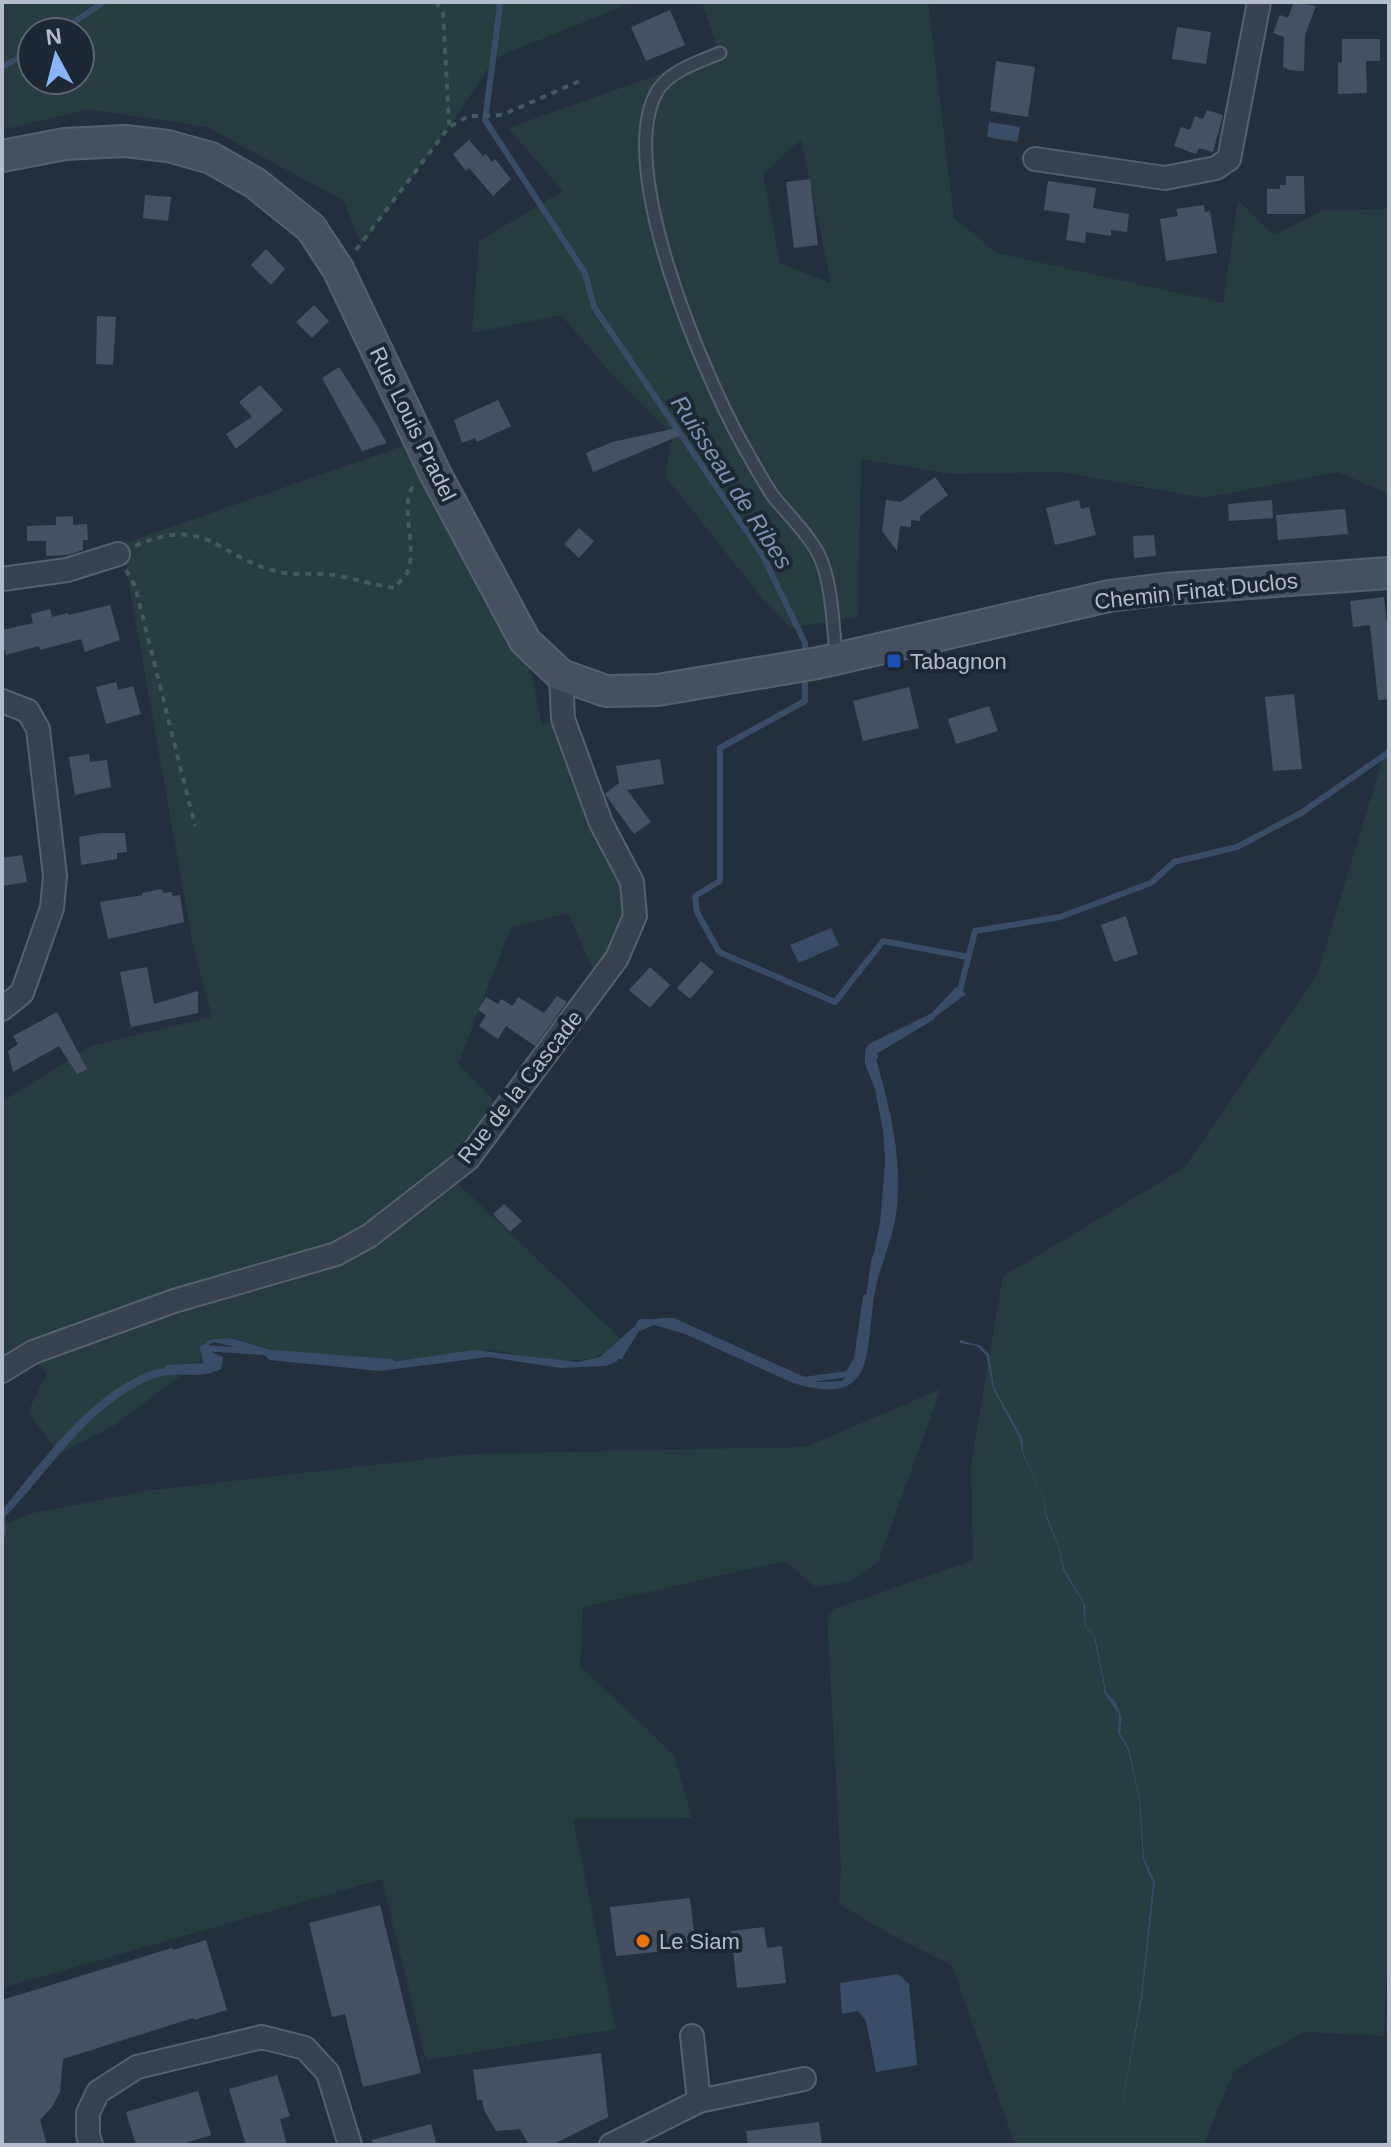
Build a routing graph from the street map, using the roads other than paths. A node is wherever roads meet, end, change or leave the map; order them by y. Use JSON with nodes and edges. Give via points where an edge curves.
{"nodes":[{"id":1,"x":1259,"y":2,"type":"edge"},
{"id":2,"x":720,"y":53,"type":"dead end"},
{"id":3,"x":2,"y":156,"type":"edge"},
{"id":4,"x":1035,"y":159,"type":"dead end"},
{"id":5,"x":118,"y":554,"type":"road end"},
{"id":6,"x":1389,"y":573,"type":"edge"},
{"id":7,"x":2,"y":579,"type":"edge"},
{"id":8,"x":827,"y":661,"type":"junction"},
{"id":9,"x":561,"y":675,"type":"junction"},
{"id":10,"x":2,"y":701,"type":"edge"},
{"id":11,"x":2,"y":1009,"type":"edge"},
{"id":12,"x":2,"y":1371,"type":"edge"},
{"id":13,"x":692,"y":2036,"type":"dead end"},
{"id":14,"x":804,"y":2079,"type":"dead end"},
{"id":15,"x":699,"y":2101,"type":"junction"},
{"id":16,"x":91,"y":2145,"type":"edge"},
{"id":17,"x":350,"y":2145,"type":"edge"},
{"id":18,"x":611,"y":2145,"type":"edge"}],
"edges":[{"from":1,"to":4,"type":"street","via":[[1229,159],[1216,168],[1165,178]]},
{"from":2,"to":8,"type":"lane","via":[[682,69],[658,90],[648,121],[646,156],[655,218],[677,300],[725,408],[773,495],[819,556],[829,596]]},
{"from":3,"to":9,"type":"main road","name":"Rue Louis Pradel","via":[[65,144],[125,141],[168,146],[211,158],[255,183],[311,228],[338,269],[435,473],[525,641]]},
{"from":5,"to":7,"type":"street","via":[[67,570]]},
{"from":6,"to":8,"type":"main road","name":"Chemin Finat Duclos","via":[[1109,596]]},
{"from":8,"to":9,"type":"main road","name":"Rue Louis Pradel","via":[[658,690],[606,691]]},
{"from":9,"to":12,"type":"street","name":"Rue de la Cascade","via":[[563,719],[601,823],[632,882],[635,916],[617,958],[468,1159],[369,1236],[336,1254],[174,1301],[33,1352]]},
{"from":10,"to":11,"type":"street","via":[[28,711],[38,729],[55,876],[52,908],[22,993]]},
{"from":13,"to":15,"type":"street"},
{"from":14,"to":15,"type":"street"},
{"from":15,"to":18,"type":"street"},
{"from":16,"to":17,"type":"street","via":[[88,2113],[98,2092],[137,2067],[262,2037],[305,2048],[328,2073]]}]}
